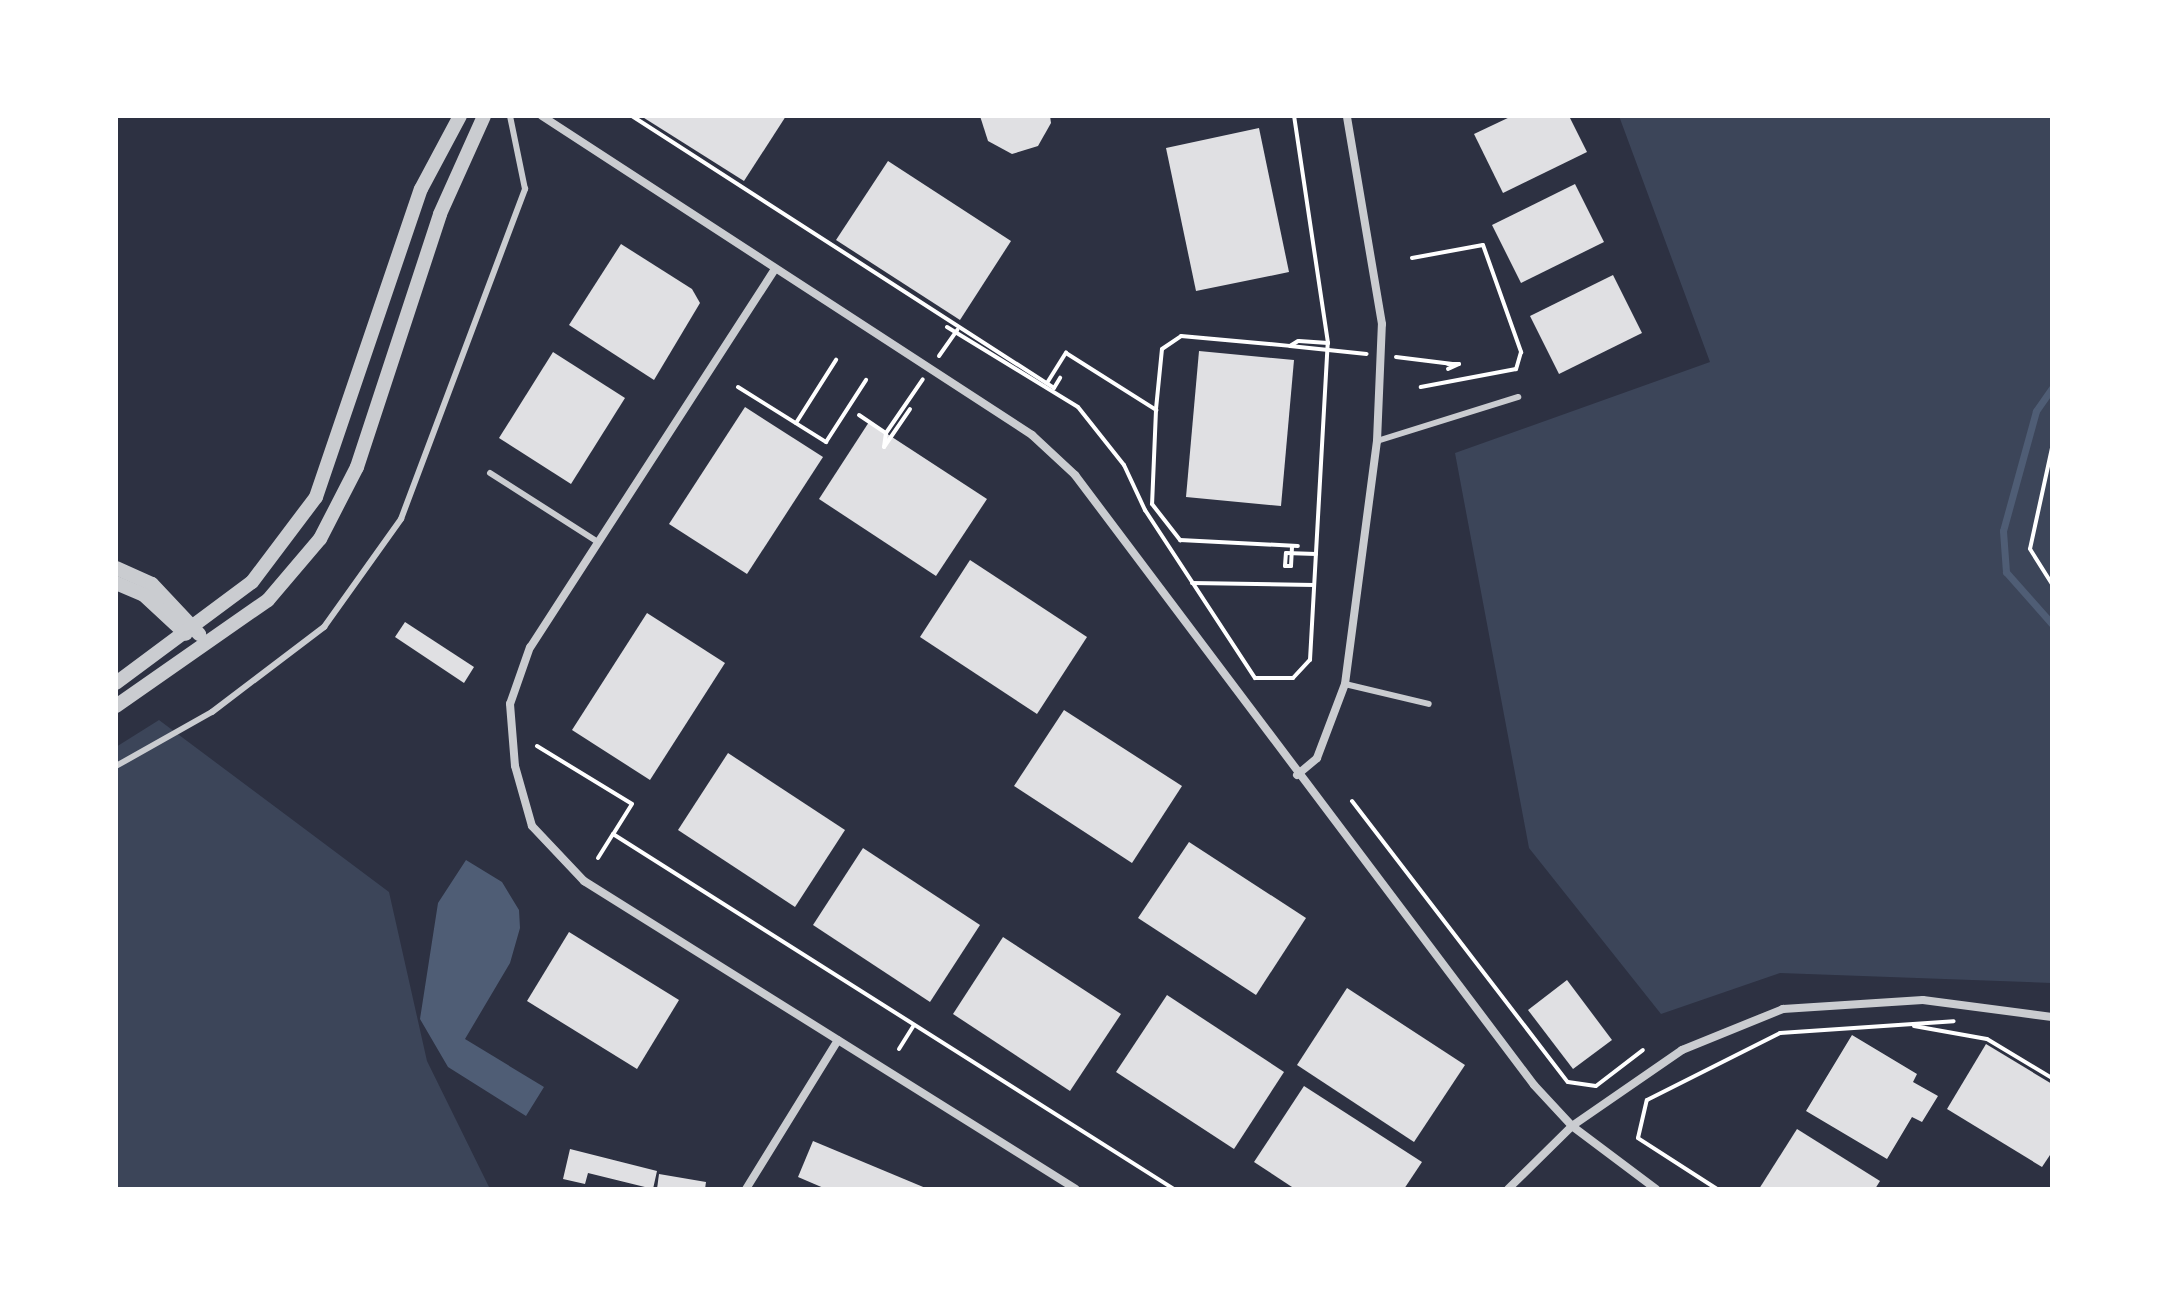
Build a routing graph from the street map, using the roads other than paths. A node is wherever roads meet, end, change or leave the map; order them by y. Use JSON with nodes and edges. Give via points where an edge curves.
{"nodes":[{"id":1,"x":460,"y":116,"type":"edge"},
{"id":2,"x":484,"y":116,"type":"edge"},
{"id":3,"x":510,"y":116,"type":"edge"},
{"id":4,"x":542,"y":116,"type":"edge"},
{"id":5,"x":1347,"y":116,"type":"edge"},
{"id":6,"x":775,"y":269,"type":"junction"},
{"id":7,"x":1518,"y":397,"type":"dead end"},
{"id":8,"x":1377,"y":441,"type":"junction"},
{"id":9,"x":490,"y":473,"type":"dead end"},
{"id":10,"x":598,"y":542,"type":"junction"},
{"id":11,"x":116,"y":568,"type":"edge"},
{"id":12,"x":116,"y":583,"type":"edge"},
{"id":13,"x":191,"y":631,"type":"junction"},
{"id":14,"x":193,"y":653,"type":"junction"},
{"id":15,"x":116,"y":683,"type":"edge"},
{"id":16,"x":1345,"y":684,"type":"junction"},
{"id":17,"x":1429,"y":704,"type":"dead end"},
{"id":18,"x":116,"y":706,"type":"edge"},
{"id":19,"x":116,"y":766,"type":"edge"},
{"id":20,"x":1297,"y":775,"type":"junction"},
{"id":21,"x":2052,"y":1017,"type":"edge"},
{"id":22,"x":838,"y":1040,"type":"junction"},
{"id":23,"x":1572,"y":1126,"type":"junction"},
{"id":24,"x":746,"y":1189,"type":"edge"},
{"id":25,"x":1076,"y":1189,"type":"edge"},
{"id":26,"x":1508,"y":1189,"type":"edge"},
{"id":27,"x":1656,"y":1189,"type":"edge"}],
"edges":[{"from":1,"to":13,"type":"street","via":[[421,189],[316,497],[261,573]]},
{"from":2,"to":14,"type":"street","via":[[440,214],[341,502],[286,581]]},
{"from":3,"to":19,"type":"lane","via":[[525,189],[401,519],[313,637],[212,712]]},
{"from":4,"to":6,"type":"street"},
{"from":5,"to":8,"type":"street","via":[[1382,324]]},
{"from":6,"to":10,"type":"street"},
{"from":6,"to":20,"type":"street","via":[[1032,435],[1075,475]]},
{"from":7,"to":8,"type":"lane"},
{"from":8,"to":16,"type":"street"},
{"from":9,"to":10,"type":"lane"},
{"from":10,"to":22,"type":"street","via":[[530,647],[510,704],[515,766],[532,826],[584,881]]},
{"from":11,"to":13,"type":"street","via":[[152,584]]},
{"from":12,"to":13,"type":"street","via":[[144,595]]},
{"from":13,"to":14,"type":"street"},
{"from":13,"to":15,"type":"street"},
{"from":14,"to":18,"type":"street"},
{"from":16,"to":17,"type":"lane"},
{"from":16,"to":20,"type":"street","via":[[1317,758]]},
{"from":20,"to":23,"type":"street"},
{"from":21,"to":23,"type":"street","via":[[1923,1000],[1783,1009],[1682,1050]]},
{"from":22,"to":24,"type":"street"},
{"from":22,"to":25,"type":"street"},
{"from":23,"to":26,"type":"street"},
{"from":23,"to":27,"type":"street"}]}
